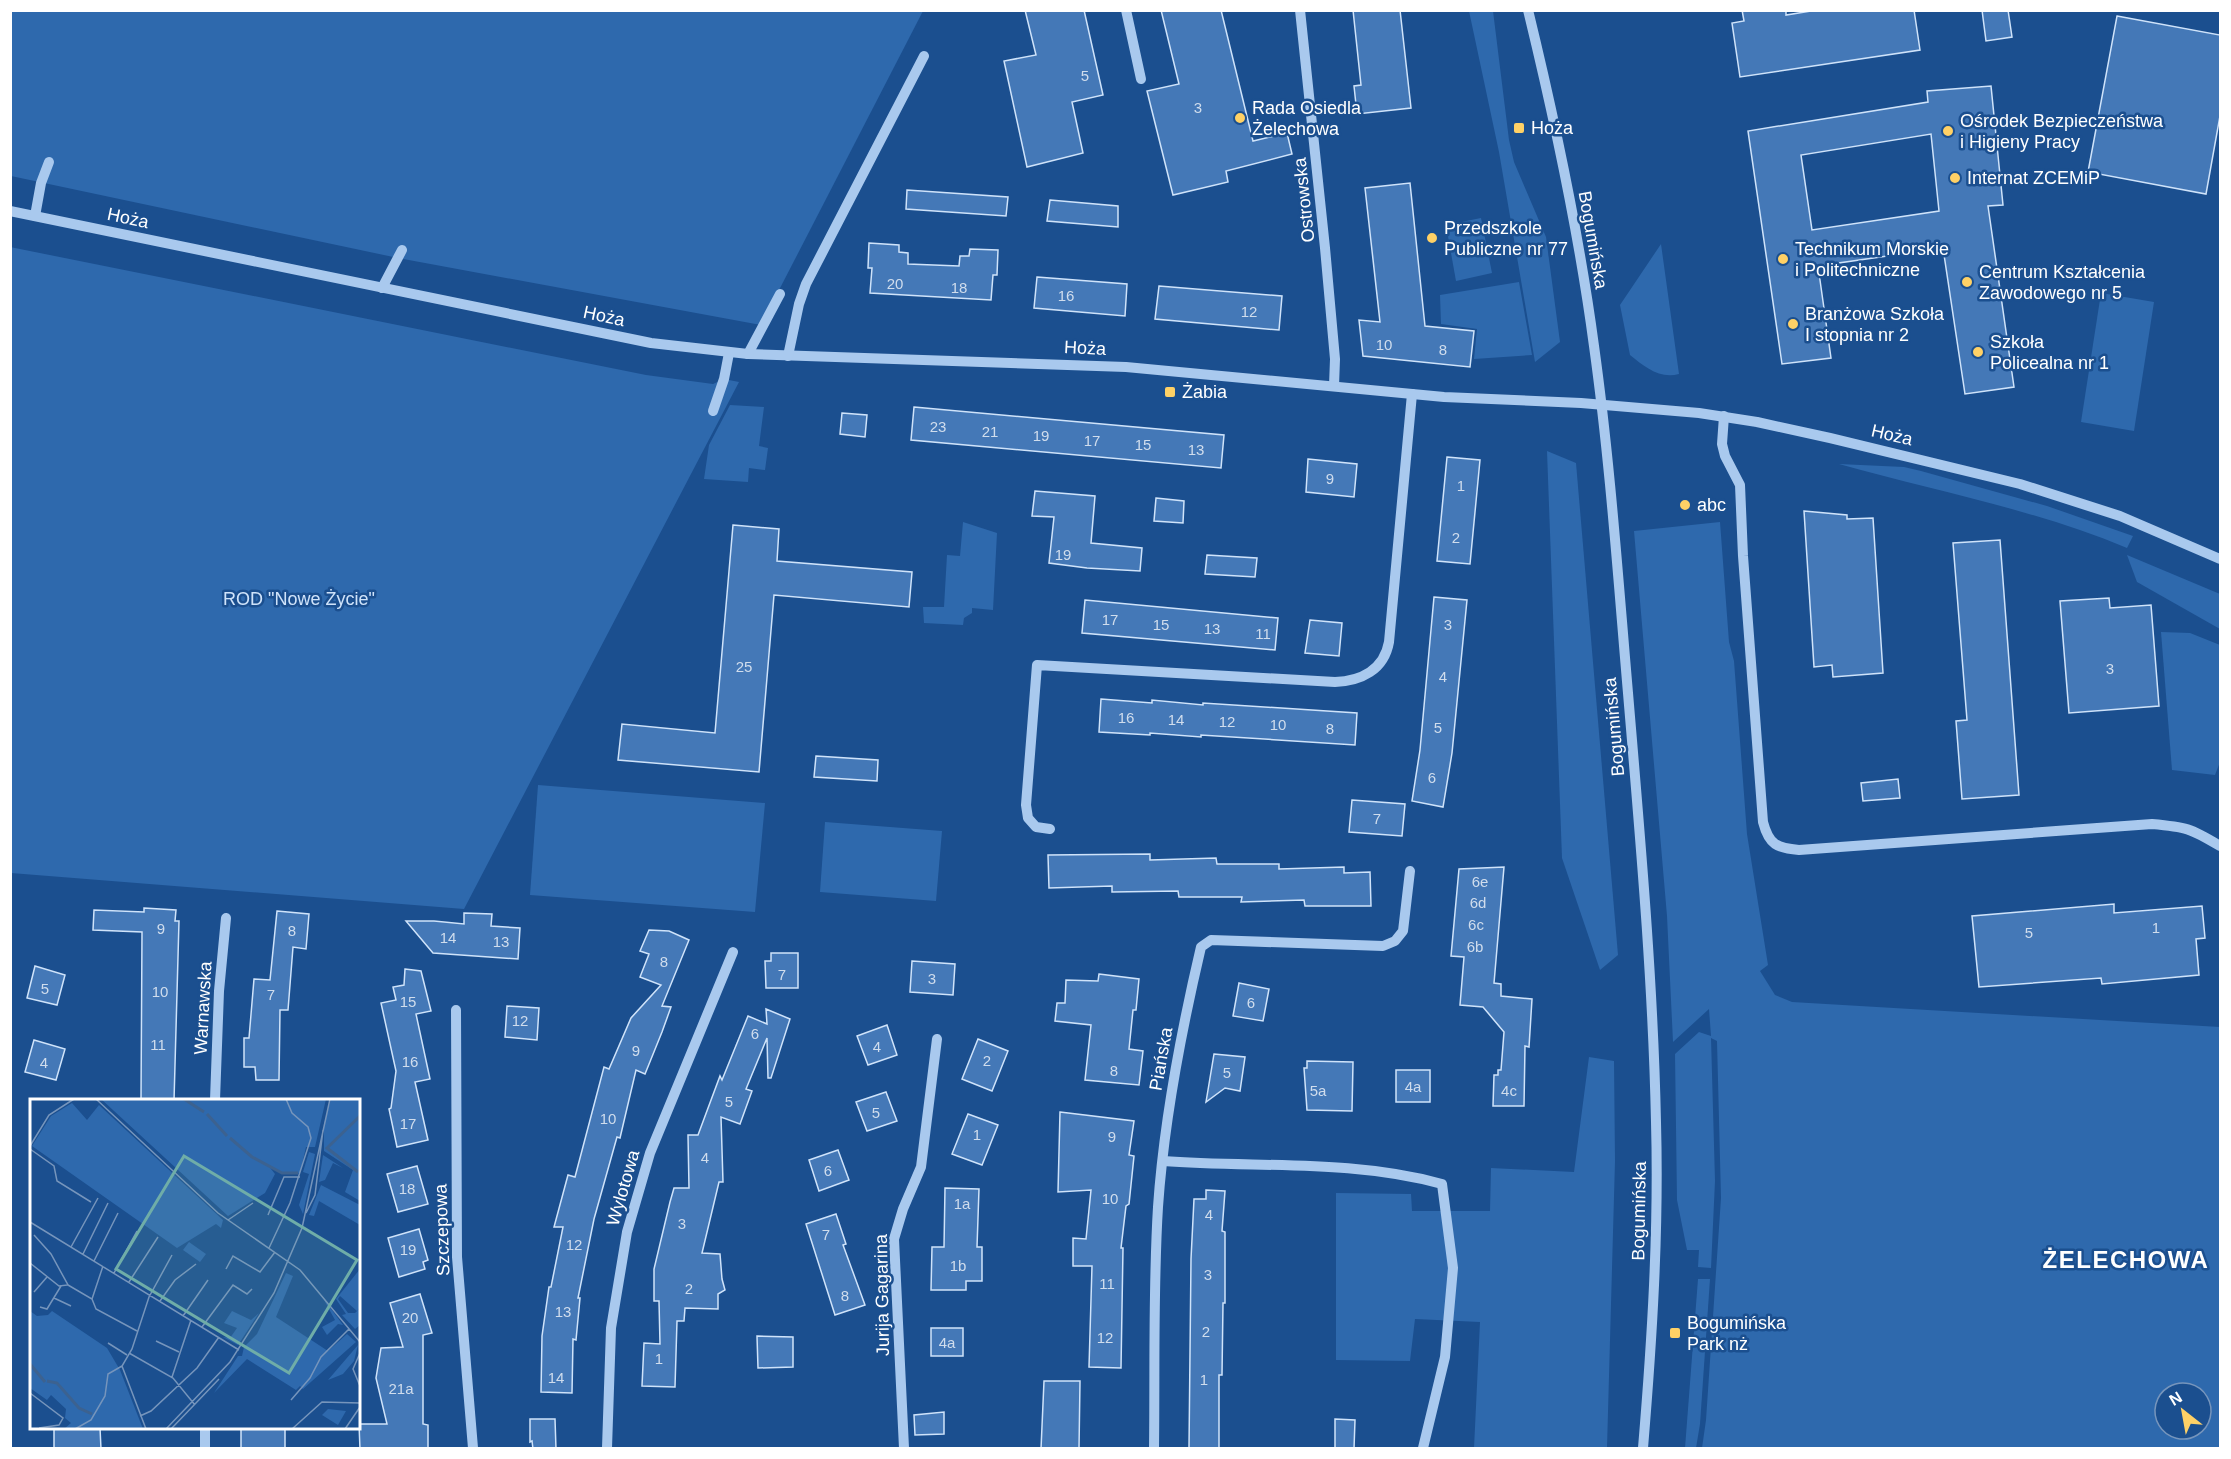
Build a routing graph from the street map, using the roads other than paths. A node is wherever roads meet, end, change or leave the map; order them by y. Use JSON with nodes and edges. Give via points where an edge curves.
{"nodes":[{"id":1,"x":1126,"y":10,"type":"edge"},
{"id":2,"x":1300,"y":10,"type":"edge"},
{"id":3,"x":1528,"y":10,"type":"edge"},
{"id":4,"x":924,"y":56,"type":"dead end"},
{"id":5,"x":1141,"y":79,"type":"dead end"},
{"id":6,"x":49,"y":162,"type":"dead end"},
{"id":7,"x":10,"y":211,"type":"edge"},
{"id":8,"x":35,"y":216,"type":"junction"},
{"id":9,"x":402,"y":250,"type":"dead end"},
{"id":10,"x":382,"y":288,"type":"junction"},
{"id":11,"x":780,"y":294,"type":"dead end"},
{"id":12,"x":729,"y":353,"type":"junction"},
{"id":13,"x":748,"y":354,"type":"junction"},
{"id":14,"x":788,"y":356,"type":"junction"},
{"id":15,"x":1334,"y":386,"type":"junction"},
{"id":16,"x":1412,"y":394,"type":"junction"},
{"id":17,"x":1601,"y":404,"type":"junction"},
{"id":18,"x":713,"y":411,"type":"dead end"},
{"id":19,"x":1724,"y":416,"type":"junction"},
{"id":20,"x":2220,"y":559,"type":"edge"},
{"id":21,"x":1050,"y":829,"type":"dead end"},
{"id":22,"x":2220,"y":846,"type":"edge"},
{"id":23,"x":1410,"y":871,"type":"dead end"},
{"id":24,"x":226,"y":918,"type":"dead end"},
{"id":25,"x":733,"y":952,"type":"dead end"},
{"id":26,"x":456,"y":1010,"type":"dead end"},
{"id":27,"x":937,"y":1039,"type":"dead end"},
{"id":28,"x":215,"y":1099,"type":"edge"},
{"id":29,"x":1163,"y":1161,"type":"junction"},
{"id":30,"x":205,"y":1429,"type":"edge"},
{"id":31,"x":205,"y":1449,"type":"edge"},
{"id":32,"x":473,"y":1449,"type":"edge"},
{"id":33,"x":607,"y":1449,"type":"edge"},
{"id":34,"x":904,"y":1449,"type":"edge"},
{"id":35,"x":1154,"y":1449,"type":"edge"},
{"id":36,"x":1423,"y":1449,"type":"edge"},
{"id":37,"x":1643,"y":1449,"type":"edge"}],
"edges":[{"from":1,"to":5,"type":"street"},
{"from":2,"to":15,"type":"street","name":"Ostrowska","via":[[1335,358]]},
{"from":3,"to":17,"type":"street","name":"Bogumińska","via":[[1579,251]]},
{"from":4,"to":14,"type":"street","via":[[806,284]]},
{"from":6,"to":8,"type":"street"},
{"from":7,"to":8,"type":"street","name":"Hoża"},
{"from":8,"to":10,"type":"street","name":"Hoża"},
{"from":9,"to":10,"type":"street"},
{"from":10,"to":12,"type":"street","name":"Hoża","via":[[651,343]]},
{"from":11,"to":13,"type":"street"},
{"from":12,"to":13,"type":"street","name":"Hoża"},
{"from":12,"to":18,"type":"street"},
{"from":13,"to":14,"type":"street","name":"Hoża"},
{"from":14,"to":15,"type":"street","name":"Hoża","via":[[1097,365]]},
{"from":15,"to":16,"type":"street","name":"Hoża"},
{"from":16,"to":17,"type":"street","name":"Hoża"},
{"from":16,"to":21,"type":"street","via":[[1389,642],[1380,664],[1362,677],[1335,682],[1037,665],[1026,805],[1028,818],[1036,827]]},
{"from":17,"to":19,"type":"street","name":"Hoża"},
{"from":17,"to":37,"type":"street","name":"Bogumińska","via":[[1652,1012],[1655,1280]]},
{"from":19,"to":20,"type":"street","name":"Hoża","via":[[2020,484],[2120,516]]},
{"from":19,"to":22,"type":"street","via":[[1722,444],[1740,485],[1763,822],[1772,842],[1781,849],[1799,850],[2152,824],[2193,829]]},
{"from":23,"to":29,"type":"street","name":"Piańska","via":[[1403,931],[1395,941],[1383,946],[1211,940],[1201,947],[1172,1085]]},
{"from":24,"to":28,"type":"street","name":"Warnawska"},
{"from":25,"to":33,"type":"street","name":"Wylotowa","via":[[650,1153],[627,1232],[611,1328]]},
{"from":26,"to":32,"type":"street","name":"Szczepowa","via":[[457,1257]]},
{"from":27,"to":34,"type":"street","name":"Jurija Gagarina","via":[[921,1167],[894,1239]]},
{"from":29,"to":35,"type":"street","name":"Piańska","via":[[1156,1242]]},
{"from":29,"to":36,"type":"street","via":[[1346,1168],[1442,1184],[1453,1268],[1445,1357]]},
{"from":30,"to":31,"type":"street"}]}
